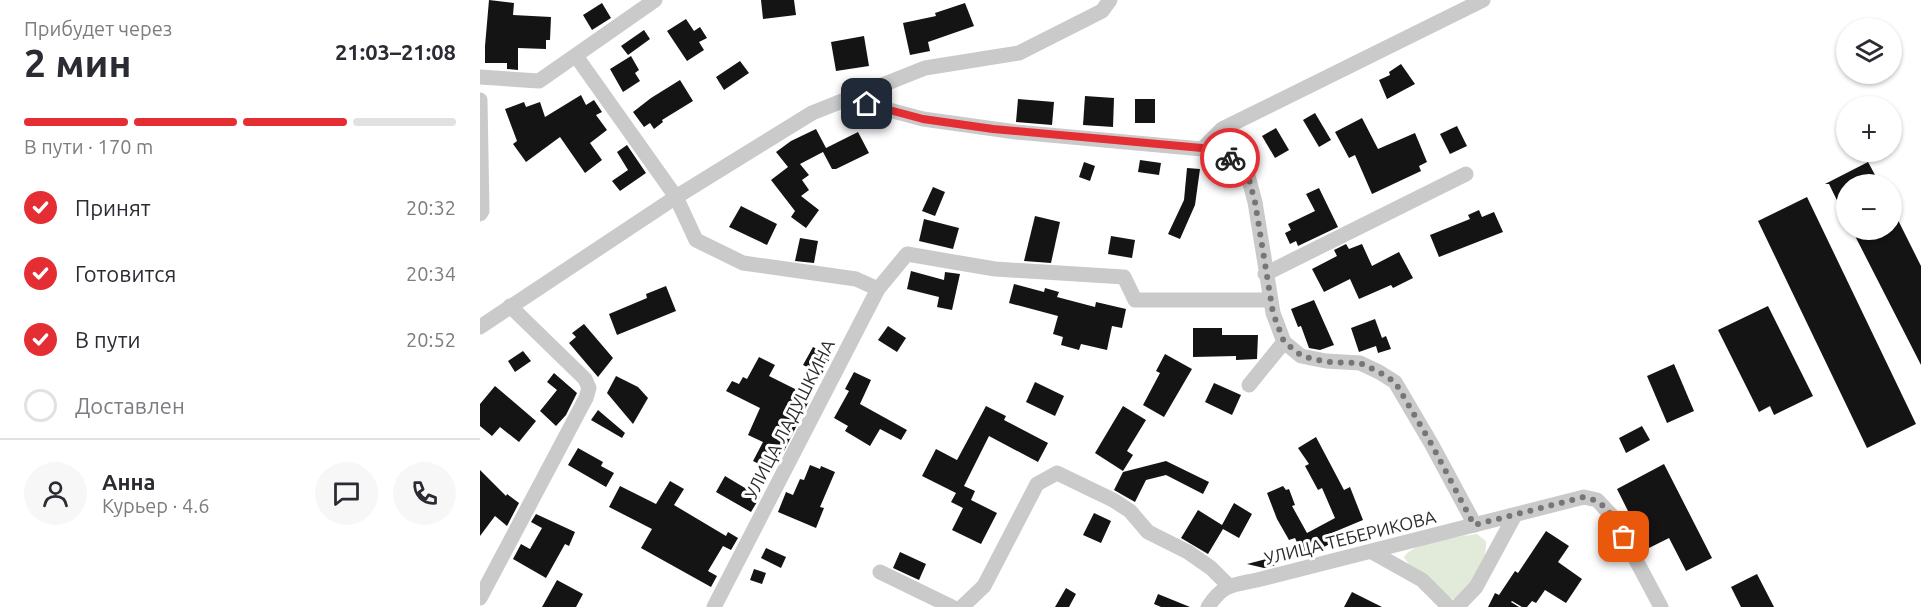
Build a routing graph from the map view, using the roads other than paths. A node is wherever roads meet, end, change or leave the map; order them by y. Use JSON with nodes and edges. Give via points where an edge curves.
{"nodes":[{"id":1,"x":656,"y":0,"type":"edge"},
{"id":2,"x":1110,"y":0,"type":"edge"},
{"id":3,"x":1483,"y":0,"type":"edge"},
{"id":4,"x":576,"y":56,"type":"junction"},
{"id":5,"x":480,"y":77,"type":"edge"},
{"id":6,"x":848,"y":99,"type":"junction"},
{"id":7,"x":481,"y":101,"type":"edge"},
{"id":8,"x":1202,"y":148,"type":"junction"},
{"id":9,"x":1466,"y":174,"type":"dead end"},
{"id":10,"x":676,"y":197,"type":"junction"},
{"id":11,"x":480,"y":214,"type":"edge"},
{"id":12,"x":1265,"y":274,"type":"junction"},
{"id":13,"x":878,"y":288,"type":"junction"},
{"id":14,"x":1270,"y":300,"type":"junction"},
{"id":15,"x":510,"y":306,"type":"junction"},
{"id":16,"x":480,"y":327,"type":"edge"},
{"id":17,"x":1284,"y":342,"type":"junction"},
{"id":18,"x":1249,"y":386,"type":"dead end"},
{"id":19,"x":1515,"y":515,"type":"junction"},
{"id":20,"x":1474,"y":525,"type":"junction"},
{"id":21,"x":1372,"y":552,"type":"junction"},
{"id":22,"x":880,"y":572,"type":"dead end"},
{"id":23,"x":1228,"y":585,"type":"junction"},
{"id":24,"x":480,"y":598,"type":"edge"},
{"id":25,"x":714,"y":607,"type":"edge"},
{"id":26,"x":952,"y":607,"type":"edge"},
{"id":27,"x":962,"y":607,"type":"edge"},
{"id":28,"x":1208,"y":607,"type":"edge"},
{"id":29,"x":1449,"y":607,"type":"edge"},
{"id":30,"x":1457,"y":607,"type":"edge"},
{"id":31,"x":1661,"y":607,"type":"edge"}],
"edges":[{"from":1,"to":4,"type":"street"},
{"from":2,"to":6,"type":"street","via":[[1102,11],[1019,53],[925,68]]},
{"from":3,"to":8,"type":"street","via":[[1222,129]]},
{"from":4,"to":5,"type":"street","via":[[539,81]]},
{"from":4,"to":10,"type":"street"},
{"from":6,"to":8,"type":"street","via":[[923,119],[1016,132]]},
{"from":6,"to":10,"type":"street","via":[[787,127]]},
{"from":7,"to":11,"type":"street"},
{"from":8,"to":12,"type":"street","via":[[1237,161],[1247,172]]},
{"from":9,"to":12,"type":"street"},
{"from":10,"to":13,"type":"street","via":[[696,240],[743,263],[856,279]]},
{"from":10,"to":15,"type":"street"},
{"from":12,"to":14,"type":"street"},
{"from":13,"to":14,"type":"street","name":"УЛИЦА ЛАДУШКИНА","via":[[907,254],[995,269],[1124,277],[1135,300]]},
{"from":13,"to":25,"type":"street","name":"УЛИЦА ЛАДУШКИНА"},
{"from":14,"to":17,"type":"street"},
{"from":15,"to":16,"type":"street"},
{"from":15,"to":24,"type":"street","via":[[590,388]]},
{"from":17,"to":18,"type":"street"},
{"from":17,"to":20,"type":"street","via":[[1302,356],[1326,362],[1360,363],[1395,382]]},
{"from":19,"to":20,"type":"street","name":"УЛИЦА ТЕБЕРИКОВА"},
{"from":19,"to":30,"type":"street","via":[[1476,587]]},
{"from":19,"to":31,"type":"street","name":"УЛИЦА ТЕБЕРИКОВА","via":[[1584,497],[1597,500],[1613,517]]},
{"from":20,"to":21,"type":"street","name":"УЛИЦА ТЕБЕРИКОВА"},
{"from":21,"to":23,"type":"street","name":"УЛИЦА ТЕБЕРИКОВА"},
{"from":21,"to":29,"type":"street","via":[[1422,580]]},
{"from":22,"to":26,"type":"street"},
{"from":23,"to":27,"type":"street","via":[[1196,557],[1148,532],[1121,505],[1057,473],[1038,484],[984,586]]},
{"from":23,"to":28,"type":"street"}]}
